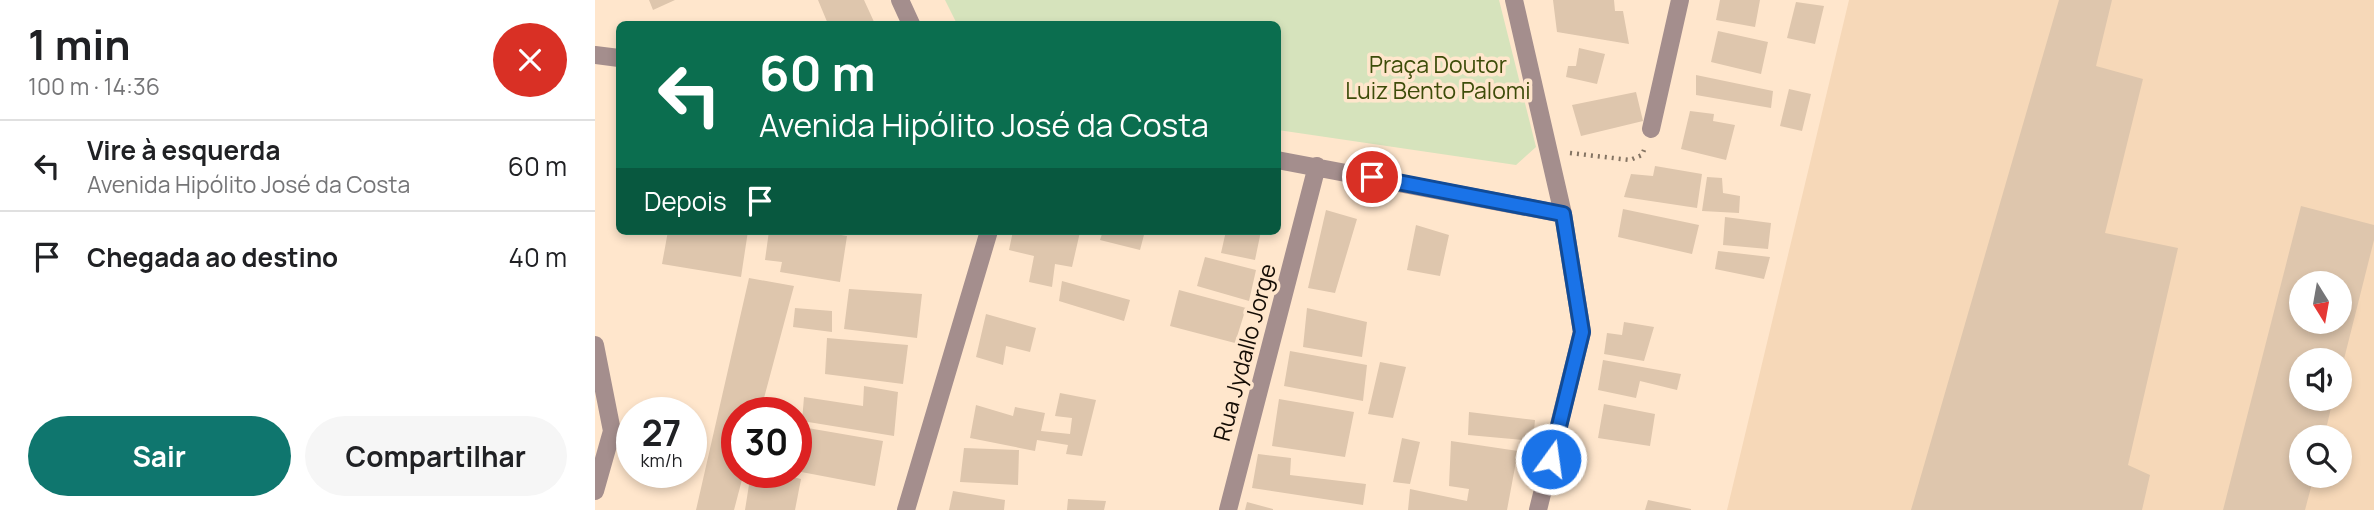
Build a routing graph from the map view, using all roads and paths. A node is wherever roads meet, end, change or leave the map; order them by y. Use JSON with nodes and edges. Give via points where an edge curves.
{"nodes":[{"id":1,"x":900,"y":0,"type":"edge"},
{"id":2,"x":1514,"y":0,"type":"edge"},
{"id":3,"x":1680,"y":0,"type":"edge"},
{"id":4,"x":910,"y":21,"type":"edge"},
{"id":5,"x":595,"y":55,"type":"edge"},
{"id":6,"x":616,"y":58,"type":"edge"},
{"id":7,"x":1651,"y":129,"type":"joint"},
{"id":8,"x":1548,"y":150,"type":"junction"},
{"id":9,"x":1281,"y":161,"type":"edge"},
{"id":10,"x":1317,"y":166,"type":"junction"},
{"id":11,"x":1563,"y":214,"type":"junction"},
{"id":12,"x":988,"y":235,"type":"edge"},
{"id":13,"x":595,"y":345,"type":"edge"},
{"id":14,"x":612,"y":431,"type":"junction"},
{"id":15,"x":595,"y":439,"type":"edge"},
{"id":16,"x":595,"y":491,"type":"edge"},
{"id":17,"x":906,"y":510,"type":"edge"},
{"id":18,"x":1228,"y":510,"type":"edge"},
{"id":19,"x":1538,"y":510,"type":"edge"}],
"edges":[{"from":1,"to":4,"type":"street"},
{"from":2,"to":8,"type":"street"},
{"from":3,"to":7,"type":"street"},
{"from":5,"to":6,"type":"street"},
{"from":7,"to":8,"type":"path","via":[[1642,155],[1630,160]]},
{"from":8,"to":11,"type":"street"},
{"from":9,"to":10,"type":"street"},
{"from":10,"to":11,"type":"street"},
{"from":10,"to":18,"type":"street","name":"Rua Jydallo Jorge"},
{"from":11,"to":19,"type":"street","via":[[1582,332]]},
{"from":12,"to":17,"type":"street"},
{"from":13,"to":14,"type":"street"},
{"from":14,"to":15,"type":"street"},
{"from":14,"to":16,"type":"street"}]}
